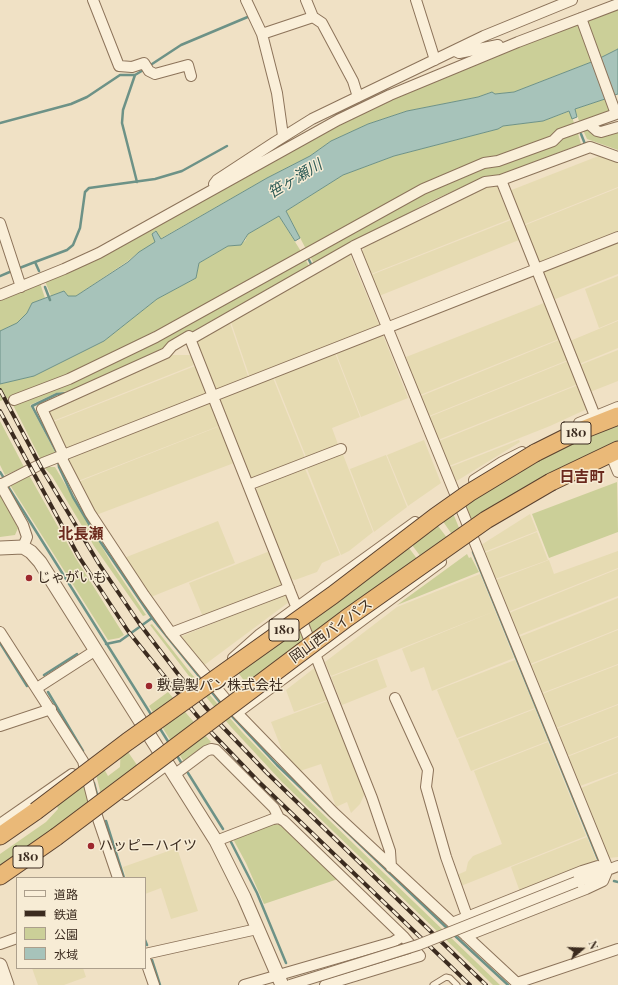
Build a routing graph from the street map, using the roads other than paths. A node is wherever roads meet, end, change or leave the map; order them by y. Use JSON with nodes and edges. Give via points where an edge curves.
{"nodes":[{"id":1,"x":93,"y":0,"type":"edge"},
{"id":2,"x":246,"y":0,"type":"edge"},
{"id":3,"x":306,"y":0,"type":"edge"},
{"id":4,"x":416,"y":0,"type":"edge"},
{"id":5,"x":572,"y":0,"type":"edge"},
{"id":6,"x":618,"y":4,"type":"edge"},
{"id":7,"x":313,"y":17,"type":"junction"},
{"id":8,"x":582,"y":19,"type":"junction"},
{"id":9,"x":262,"y":34,"type":"junction"},
{"id":10,"x":513,"y":44,"type":"junction"},
{"id":11,"x":453,"y":50,"type":"junction"},
{"id":12,"x":435,"y":60,"type":"junction"},
{"id":13,"x":191,"y":76,"type":"dead end"},
{"id":14,"x":358,"y":97,"type":"junction"},
{"id":15,"x":616,"y":113,"type":"edge"},
{"id":16,"x":589,"y":124,"type":"junction"},
{"id":17,"x":618,"y":127,"type":"edge"},
{"id":18,"x":282,"y":136,"type":"junction"},
{"id":19,"x":618,"y":157,"type":"edge"},
{"id":20,"x":501,"y":180,"type":"junction"},
{"id":21,"x":207,"y":192,"type":"junction"},
{"id":22,"x":0,"y":223,"type":"edge"},
{"id":23,"x":618,"y":237,"type":"edge"},
{"id":24,"x":354,"y":246,"type":"junction"},
{"id":25,"x":536,"y":270,"type":"junction"},
{"id":26,"x":21,"y":287,"type":"junction"},
{"id":27,"x":0,"y":295,"type":"edge"},
{"id":28,"x":388,"y":328,"type":"junction"},
{"id":29,"x":191,"y":339,"type":"junction"},
{"id":30,"x":212,"y":397,"type":"junction"},
{"id":31,"x":14,"y":400,"type":"dead end"},
{"id":32,"x":618,"y":407,"type":"edge"},
{"id":33,"x":595,"y":416,"type":"junction"},
{"id":34,"x":618,"y":416,"type":"edge"},
{"id":35,"x":341,"y":449,"type":"dead end"},
{"id":36,"x":616,"y":456,"type":"edge"},
{"id":37,"x":60,"y":458,"type":"junction"},
{"id":38,"x":618,"y":472,"type":"edge"},
{"id":39,"x":3,"y":483,"type":"edge"},
{"id":40,"x":248,"y":485,"type":"junction"},
{"id":41,"x":455,"y":494,"type":"junction"},
{"id":42,"x":473,"y":538,"type":"junction"},
{"id":43,"x":23,"y":547,"type":"junction"},
{"id":44,"x":0,"y":548,"type":"edge"},
{"id":45,"x":289,"y":588,"type":"junction"},
{"id":46,"x":297,"y":607,"type":"junction"},
{"id":47,"x":0,"y":632,"type":"edge"},
{"id":48,"x":171,"y":633,"type":"junction"},
{"id":49,"x":96,"y":650,"type":"junction"},
{"id":50,"x":316,"y":653,"type":"junction"},
{"id":51,"x":209,"y":679,"type":"junction"},
{"id":52,"x":37,"y":688,"type":"junction"},
{"id":53,"x":395,"y":698,"type":"dead end"},
{"id":54,"x":50,"y":709,"type":"junction"},
{"id":55,"x":237,"y":713,"type":"junction"},
{"id":56,"x":141,"y":724,"type":"junction"},
{"id":57,"x":0,"y":726,"type":"edge"},
{"id":58,"x":84,"y":765,"type":"junction"},
{"id":59,"x":171,"y":770,"type":"junction"},
{"id":60,"x":97,"y":816,"type":"junction"},
{"id":61,"x":279,"y":818,"type":"junction"},
{"id":62,"x":0,"y":824,"type":"edge"},
{"id":63,"x":0,"y":836,"type":"edge"},
{"id":64,"x":216,"y":841,"type":"junction"},
{"id":65,"x":392,"y":868,"type":"junction"},
{"id":66,"x":613,"y":868,"type":"edge"},
{"id":67,"x":0,"y":876,"type":"edge"},
{"id":68,"x":118,"y":877,"type":"edge"},
{"id":69,"x":0,"y":885,"type":"edge"},
{"id":70,"x":467,"y":916,"type":"junction"},
{"id":71,"x":452,"y":923,"type":"junction"},
{"id":72,"x":257,"y":928,"type":"junction"},
{"id":73,"x":403,"y":936,"type":"junction"},
{"id":74,"x":466,"y":936,"type":"junction"},
{"id":75,"x":16,"y":938,"type":"edge"},
{"id":76,"x":0,"y":944,"type":"edge"},
{"id":77,"x":618,"y":949,"type":"edge"},
{"id":78,"x":146,"y":954,"type":"edge"},
{"id":79,"x":146,"y":962,"type":"edge"},
{"id":80,"x":0,"y":965,"type":"edge"},
{"id":81,"x":280,"y":980,"type":"edge"},
{"id":82,"x":518,"y":984,"type":"edge"},
{"id":83,"x":7,"y":985,"type":"edge"},
{"id":84,"x":154,"y":985,"type":"edge"},
{"id":85,"x":244,"y":985,"type":"edge"},
{"id":86,"x":290,"y":985,"type":"edge"},
{"id":87,"x":325,"y":985,"type":"edge"},
{"id":88,"x":433,"y":985,"type":"edge"},
{"id":89,"x":457,"y":985,"type":"edge"}],
"edges":[{"from":1,"to":13,"type":"street","via":[[119,66],[132,67],[144,63],[149,71],[155,74],[188,65]]},
{"from":2,"to":9,"type":"street"},
{"from":3,"to":7,"type":"street"},
{"from":4,"to":12,"type":"street"},
{"from":5,"to":11,"type":"street"},
{"from":6,"to":8,"type":"street"},
{"from":7,"to":9,"type":"street"},
{"from":7,"to":14,"type":"street","via":[[322,24],[353,81]]},
{"from":8,"to":10,"type":"street"},
{"from":8,"to":15,"type":"street"},
{"from":9,"to":18,"type":"street","via":[[277,93]]},
{"from":10,"to":11,"type":"street","via":[[459,53]]},
{"from":10,"to":21,"type":"street","via":[[377,101]]},
{"from":11,"to":12,"type":"street"},
{"from":12,"to":14,"type":"street"},
{"from":14,"to":18,"type":"street"},
{"from":15,"to":16,"type":"street"},
{"from":16,"to":17,"type":"street","via":[[601,132]]},
{"from":16,"to":31,"type":"street","via":[[560,134],[553,141],[498,161],[484,163],[423,190],[156,337],[76,376]]},
{"from":18,"to":21,"type":"street","via":[[217,180]]},
{"from":19,"to":20,"type":"street","via":[[590,146]]},
{"from":20,"to":24,"type":"street","via":[[485,182]]},
{"from":20,"to":25,"type":"street"},
{"from":21,"to":26,"type":"street","via":[[99,253]]},
{"from":22,"to":26,"type":"street"},
{"from":23,"to":25,"type":"street"},
{"from":24,"to":28,"type":"street"},
{"from":24,"to":29,"type":"street"},
{"from":25,"to":28,"type":"street"},
{"from":25,"to":33,"type":"street"},
{"from":26,"to":27,"type":"street"},
{"from":28,"to":30,"type":"street"},
{"from":28,"to":41,"type":"street"},
{"from":29,"to":30,"type":"street"},
{"from":29,"to":37,"type":"street","via":[[189,336],[172,346],[166,353],[42,409]]},
{"from":30,"to":37,"type":"street"},
{"from":30,"to":40,"type":"street"},
{"from":32,"to":33,"type":"street"},
{"from":33,"to":41,"type":"street","via":[[502,462]]},
{"from":34,"to":63,"type":"highway","name":"岡山西バイパス","number":"180","bridge":true,"via":[[575,433],[535,454],[435,516],[333,595]]},
{"from":35,"to":40,"type":"street"},
{"from":36,"to":38,"type":"street"},
{"from":36,"to":42,"type":"street","via":[[554,488]]},
{"from":36,"to":67,"type":"highway","name":"岡山西バイパス","number":"180","bridge":true,"via":[[551,482],[486,520],[347,618],[56,837]]},
{"from":37,"to":39,"type":"street"},
{"from":37,"to":48,"type":"street","via":[[90,513]]},
{"from":39,"to":43,"type":"street","via":[[27,537]]},
{"from":40,"to":45,"type":"street"},
{"from":41,"to":42,"type":"street"},
{"from":41,"to":46,"type":"street"},
{"from":42,"to":50,"type":"street"},
{"from":42,"to":66,"type":"street"},
{"from":43,"to":44,"type":"street"},
{"from":43,"to":49,"type":"street","via":[[40,562]]},
{"from":45,"to":46,"type":"street"},
{"from":45,"to":48,"type":"street"},
{"from":46,"to":50,"type":"street"},
{"from":46,"to":51,"type":"street","via":[[260,634]]},
{"from":47,"to":52,"type":"street"},
{"from":48,"to":51,"type":"street"},
{"from":49,"to":52,"type":"street"},
{"from":49,"to":56,"type":"street"},
{"from":50,"to":55,"type":"street"},
{"from":50,"to":65,"type":"street","via":[[372,798],[390,851]]},
{"from":51,"to":55,"type":"street"},
{"from":52,"to":54,"type":"street"},
{"from":53,"to":70,"type":"street","via":[[428,770],[426,787]]},
{"from":54,"to":57,"type":"street"},
{"from":54,"to":58,"type":"street"},
{"from":55,"to":65,"type":"street","via":[[333,812]]},
{"from":56,"to":58,"type":"street"},
{"from":56,"to":59,"type":"street"},
{"from":58,"to":60,"type":"street"},
{"from":58,"to":62,"type":"street"},
{"from":59,"to":60,"type":"street"},
{"from":59,"to":61,"type":"street","via":[[206,751],[216,750],[274,808]]},
{"from":59,"to":64,"type":"street"},
{"from":60,"to":68,"type":"street"},
{"from":60,"to":69,"type":"street"},
{"from":61,"to":64,"type":"street"},
{"from":61,"to":73,"type":"street"},
{"from":64,"to":72,"type":"street","via":[[232,870]]},
{"from":65,"to":71,"type":"street"},
{"from":66,"to":70,"type":"street","via":[[598,866],[582,871]]},
{"from":66,"to":74,"type":"street","via":[[603,881],[586,889]]},
{"from":66,"to":86,"type":"street","bridge":true,"via":[[418,945]]},
{"from":70,"to":71,"type":"street"},
{"from":71,"to":74,"type":"street"},
{"from":72,"to":78,"type":"street"},
{"from":72,"to":81,"type":"street"},
{"from":73,"to":81,"type":"street"},
{"from":73,"to":87,"type":"street","via":[[420,956]]},
{"from":74,"to":82,"type":"street"},
{"from":75,"to":76,"type":"street"},
{"from":77,"to":82,"type":"street"},
{"from":79,"to":84,"type":"street"},
{"from":80,"to":83,"type":"street"},
{"from":81,"to":85,"type":"street"},
{"from":88,"to":89,"type":"lane","via":[[446,977]]}]}
